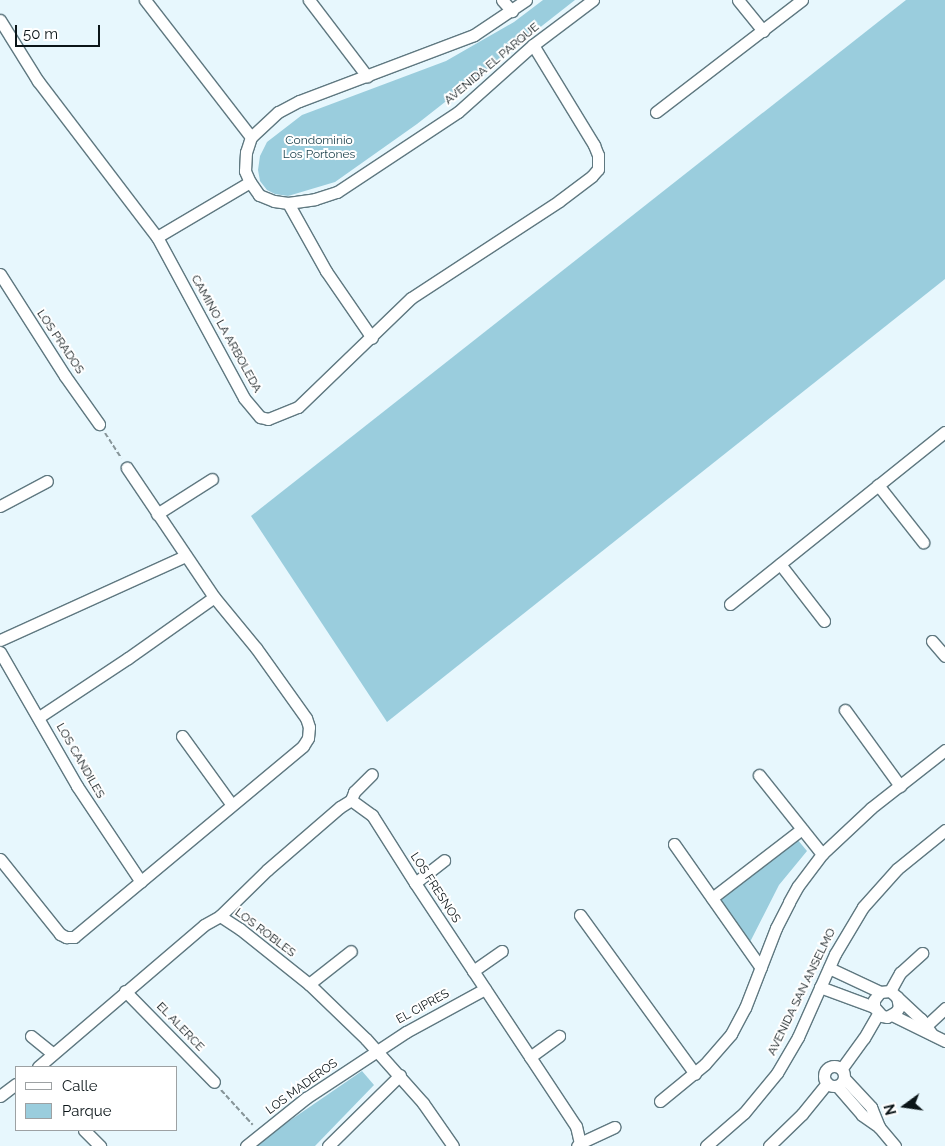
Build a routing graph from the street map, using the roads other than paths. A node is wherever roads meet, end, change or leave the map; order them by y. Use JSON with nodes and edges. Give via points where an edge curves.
{"nodes":[{"id":1,"x":145,"y":0,"type":"edge"},
{"id":2,"x":309,"y":0,"type":"edge"},
{"id":3,"x":502,"y":0,"type":"edge"},
{"id":4,"x":526,"y":0,"type":"edge"},
{"id":5,"x":593,"y":0,"type":"edge"},
{"id":6,"x":738,"y":0,"type":"edge"},
{"id":7,"x":802,"y":0,"type":"edge"},
{"id":8,"x":512,"y":11,"type":"junction"},
{"id":9,"x":0,"y":20,"type":"edge"},
{"id":10,"x":763,"y":31,"type":"junction"},
{"id":11,"x":533,"y":45,"type":"junction"},
{"id":12,"x":368,"y":76,"type":"junction"},
{"id":13,"x":656,"y":112,"type":"dead end"},
{"id":14,"x":251,"y":137,"type":"junction"},
{"id":15,"x":250,"y":182,"type":"junction"},
{"id":16,"x":288,"y":203,"type":"junction"},
{"id":17,"x":157,"y":237,"type":"junction"},
{"id":18,"x":0,"y":274,"type":"edge"},
{"id":19,"x":372,"y":338,"type":"junction"},
{"id":20,"x":99,"y":424,"type":"road end"},
{"id":21,"x":945,"y":432,"type":"edge"},
{"id":22,"x":127,"y":468,"type":"road end"},
{"id":23,"x":212,"y":479,"type":"dead end"},
{"id":24,"x":47,"y":481,"type":"dead end"},
{"id":25,"x":878,"y":485,"type":"junction"},
{"id":26,"x":0,"y":506,"type":"edge"},
{"id":27,"x":157,"y":514,"type":"junction"},
{"id":28,"x":923,"y":542,"type":"dead end"},
{"id":29,"x":185,"y":556,"type":"junction"},
{"id":30,"x":780,"y":564,"type":"junction"},
{"id":31,"x":214,"y":597,"type":"junction"},
{"id":32,"x":730,"y":604,"type":"dead end"},
{"id":33,"x":824,"y":621,"type":"dead end"},
{"id":34,"x":0,"y":640,"type":"edge"},
{"id":35,"x":932,"y":641,"type":"dead end"},
{"id":36,"x":0,"y":652,"type":"edge"},
{"id":37,"x":945,"y":656,"type":"edge"},
{"id":38,"x":845,"y":710,"type":"dead end"},
{"id":39,"x":39,"y":717,"type":"junction"},
{"id":40,"x":182,"y":736,"type":"dead end"},
{"id":41,"x":945,"y":750,"type":"edge"},
{"id":42,"x":372,"y":774,"type":"dead end"},
{"id":43,"x":759,"y":775,"type":"dead end"},
{"id":44,"x":900,"y":786,"type":"junction"},
{"id":45,"x":351,"y":800,"type":"junction"},
{"id":46,"x":232,"y":805,"type":"junction"},
{"id":47,"x":802,"y":829,"type":"junction"},
{"id":48,"x":945,"y":830,"type":"edge"},
{"id":49,"x":674,"y":844,"type":"dead end"},
{"id":50,"x":822,"y":854,"type":"junction"},
{"id":51,"x":0,"y":859,"type":"edge"},
{"id":52,"x":444,"y":860,"type":"dead end"},
{"id":53,"x":141,"y":882,"type":"junction"},
{"id":54,"x":415,"y":884,"type":"junction"},
{"id":55,"x":712,"y":898,"type":"junction"},
{"id":56,"x":580,"y":915,"type":"dead end"},
{"id":57,"x":220,"y":916,"type":"junction"},
{"id":58,"x":351,"y":951,"type":"dead end"},
{"id":59,"x":502,"y":951,"type":"dead end"},
{"id":60,"x":922,"y":953,"type":"dead end"},
{"id":61,"x":761,"y":968,"type":"junction"},
{"id":62,"x":829,"y":968,"type":"junction"},
{"id":63,"x":474,"y":971,"type":"junction"},
{"id":64,"x":309,"y":984,"type":"junction"},
{"id":65,"x":820,"y":987,"type":"junction"},
{"id":66,"x":485,"y":989,"type":"junction"},
{"id":67,"x":126,"y":991,"type":"junction"},
{"id":68,"x":889,"y":994,"type":"junction"},
{"id":69,"x":945,"y":1008,"type":"edge"},
{"id":70,"x":876,"y":1011,"type":"junction"},
{"id":71,"x":892,"y":1015,"type":"junction"},
{"id":72,"x":927,"y":1025,"type":"junction"},
{"id":73,"x":31,"y":1036,"type":"dead end"},
{"id":74,"x":559,"y":1036,"type":"dead end"},
{"id":75,"x":940,"y":1039,"type":"edge"},
{"id":76,"x":376,"y":1052,"type":"junction"},
{"id":77,"x":53,"y":1054,"type":"junction"},
{"id":78,"x":530,"y":1057,"type":"junction"},
{"id":79,"x":39,"y":1066,"type":"edge"},
{"id":80,"x":695,"y":1074,"type":"junction"},
{"id":81,"x":400,"y":1075,"type":"junction"},
{"id":82,"x":837,"y":1079,"type":"junction"},
{"id":83,"x":214,"y":1082,"type":"road end"},
{"id":84,"x":15,"y":1085,"type":"edge"},
{"id":85,"x":0,"y":1096,"type":"edge"},
{"id":86,"x":660,"y":1100,"type":"dead end"},
{"id":87,"x":614,"y":1127,"type":"dead end"},
{"id":88,"x":85,"y":1131,"type":"edge"},
{"id":89,"x":578,"y":1144,"type":"edge"},
{"id":90,"x":100,"y":1146,"type":"edge"},
{"id":91,"x":246,"y":1146,"type":"edge"},
{"id":92,"x":328,"y":1146,"type":"edge"},
{"id":93,"x":453,"y":1146,"type":"edge"},
{"id":94,"x":706,"y":1146,"type":"edge"},
{"id":95,"x":770,"y":1146,"type":"edge"},
{"id":96,"x":895,"y":1146,"type":"edge"}],
"edges":[{"from":1,"to":14,"type":"street"},
{"from":2,"to":12,"type":"street"},
{"from":3,"to":8,"type":"street"},
{"from":4,"to":8,"type":"street"},
{"from":5,"to":11,"type":"street","name":"AVENIDA EL PARQUE"},
{"from":6,"to":10,"type":"street"},
{"from":7,"to":10,"type":"street"},
{"from":8,"to":12,"type":"street","via":[[450,46]]},
{"from":9,"to":17,"type":"street","name":"CAMINO LA ARBOLEDA","via":[[38,80]]},
{"from":10,"to":13,"type":"street"},
{"from":11,"to":16,"type":"street","name":"AVENIDA EL PARQUE","via":[[458,112],[337,192]]},
{"from":11,"to":19,"type":"street","name":"CAMINO LA ARBOLEDA","via":[[596,150],[598,169],[559,201],[410,298]]},
{"from":12,"to":14,"type":"street","via":[[299,101],[278,112]]},
{"from":14,"to":15,"type":"street","via":[[245,171]]},
{"from":15,"to":16,"type":"street","name":"AVENIDA EL PARQUE","via":[[259,195]]},
{"from":15,"to":17,"type":"street"},
{"from":16,"to":19,"type":"street","via":[[326,272]]},
{"from":17,"to":19,"type":"street","name":"CAMINO LA ARBOLEDA","via":[[244,398],[260,417],[268,419],[298,407]]},
{"from":18,"to":20,"type":"street","name":"LOS PRADOS"},
{"from":21,"to":25,"type":"street"},
{"from":22,"to":27,"type":"street"},
{"from":23,"to":27,"type":"street"},
{"from":24,"to":26,"type":"street"},
{"from":25,"to":28,"type":"street"},
{"from":25,"to":30,"type":"street"},
{"from":27,"to":29,"type":"street"},
{"from":29,"to":31,"type":"street"},
{"from":29,"to":34,"type":"street"},
{"from":30,"to":32,"type":"street"},
{"from":30,"to":33,"type":"street"},
{"from":31,"to":39,"type":"street"},
{"from":31,"to":46,"type":"street","via":[[256,648],[306,718],[309,727],[303,746]]},
{"from":35,"to":37,"type":"street"},
{"from":36,"to":39,"type":"street","name":"LOS CANDILES"},
{"from":38,"to":44,"type":"street"},
{"from":39,"to":53,"type":"street","name":"LOS CANDILES","via":[[78,786]]},
{"from":40,"to":46,"type":"street"},
{"from":41,"to":44,"type":"street"},
{"from":42,"to":45,"type":"street","via":[[354,792]]},
{"from":43,"to":47,"type":"street"},
{"from":44,"to":50,"type":"street"},
{"from":45,"to":54,"type":"street","name":"LOS FRESNOS","via":[[372,815]]},
{"from":45,"to":57,"type":"street","via":[[267,870]]},
{"from":46,"to":53,"type":"street"},
{"from":47,"to":50,"type":"street"},
{"from":47,"to":55,"type":"street"},
{"from":48,"to":62,"type":"street","name":"AVENIDA SAN ANSELMO","via":[[910,858],[874,894],[844,937]]},
{"from":49,"to":55,"type":"street"},
{"from":50,"to":61,"type":"street","via":[[789,902]]},
{"from":51,"to":53,"type":"street","via":[[60,934],[66,937],[78,935]]},
{"from":52,"to":54,"type":"street"},
{"from":54,"to":63,"type":"street","name":"LOS FRESNOS"},
{"from":55,"to":61,"type":"street"},
{"from":56,"to":80,"type":"street"},
{"from":57,"to":64,"type":"street","name":"LOS ROBLES"},
{"from":57,"to":67,"type":"street","name":"LOS ROBLES","via":[[204,925]]},
{"from":58,"to":64,"type":"street"},
{"from":59,"to":63,"type":"street"},
{"from":60,"to":68,"type":"street","via":[[900,973]]},
{"from":61,"to":80,"type":"street","via":[[731,1034]]},
{"from":62,"to":65,"type":"street","name":"AVENIDA SAN ANSELMO"},
{"from":62,"to":68,"type":"street"},
{"from":63,"to":66,"type":"street","name":"LOS FRESNOS"},
{"from":64,"to":76,"type":"street","name":"LOS ROBLES"},
{"from":65,"to":70,"type":"street"},
{"from":65,"to":94,"type":"street","name":"AVENIDA SAN ANSELMO","via":[[798,1037],[777,1073],[744,1113]]},
{"from":66,"to":76,"type":"street","name":"EL CIPRES"},
{"from":66,"to":78,"type":"street","name":"LOS FRESNOS"},
{"from":67,"to":77,"type":"street","name":"LOS ROBLES"},
{"from":67,"to":83,"type":"street","name":"EL ALERCE"},
{"from":68,"to":70,"type":"street","via":[[874,1000]]},
{"from":68,"to":71,"type":"street","via":[[898,1008]]},
{"from":68,"to":72,"type":"street"},
{"from":69,"to":72,"type":"street"},
{"from":70,"to":71,"type":"street","via":[[888,1017]]},
{"from":70,"to":82,"type":"street","via":[[864,1038]]},
{"from":71,"to":75,"type":"street"},
{"from":72,"to":75,"type":"street"},
{"from":73,"to":77,"type":"street"},
{"from":74,"to":78,"type":"street"},
{"from":76,"to":81,"type":"street","name":"LOS ROBLES"},
{"from":76,"to":91,"type":"street","name":"LOS MADEROS","via":[[306,1098]]},
{"from":77,"to":79,"type":"street","name":"LOS ROBLES"},
{"from":78,"to":89,"type":"street","name":"LOS FRESNOS","via":[[576,1126]]},
{"from":80,"to":86,"type":"street"},
{"from":81,"to":92,"type":"street"},
{"from":81,"to":93,"type":"street","name":"LOS ROBLES"},
{"from":82,"to":95,"type":"street"},
{"from":82,"to":96,"type":"street","via":[[862,1115],[879,1127]]},
{"from":84,"to":85,"type":"street"},
{"from":87,"to":89,"type":"street"},
{"from":88,"to":90,"type":"street"}]}
